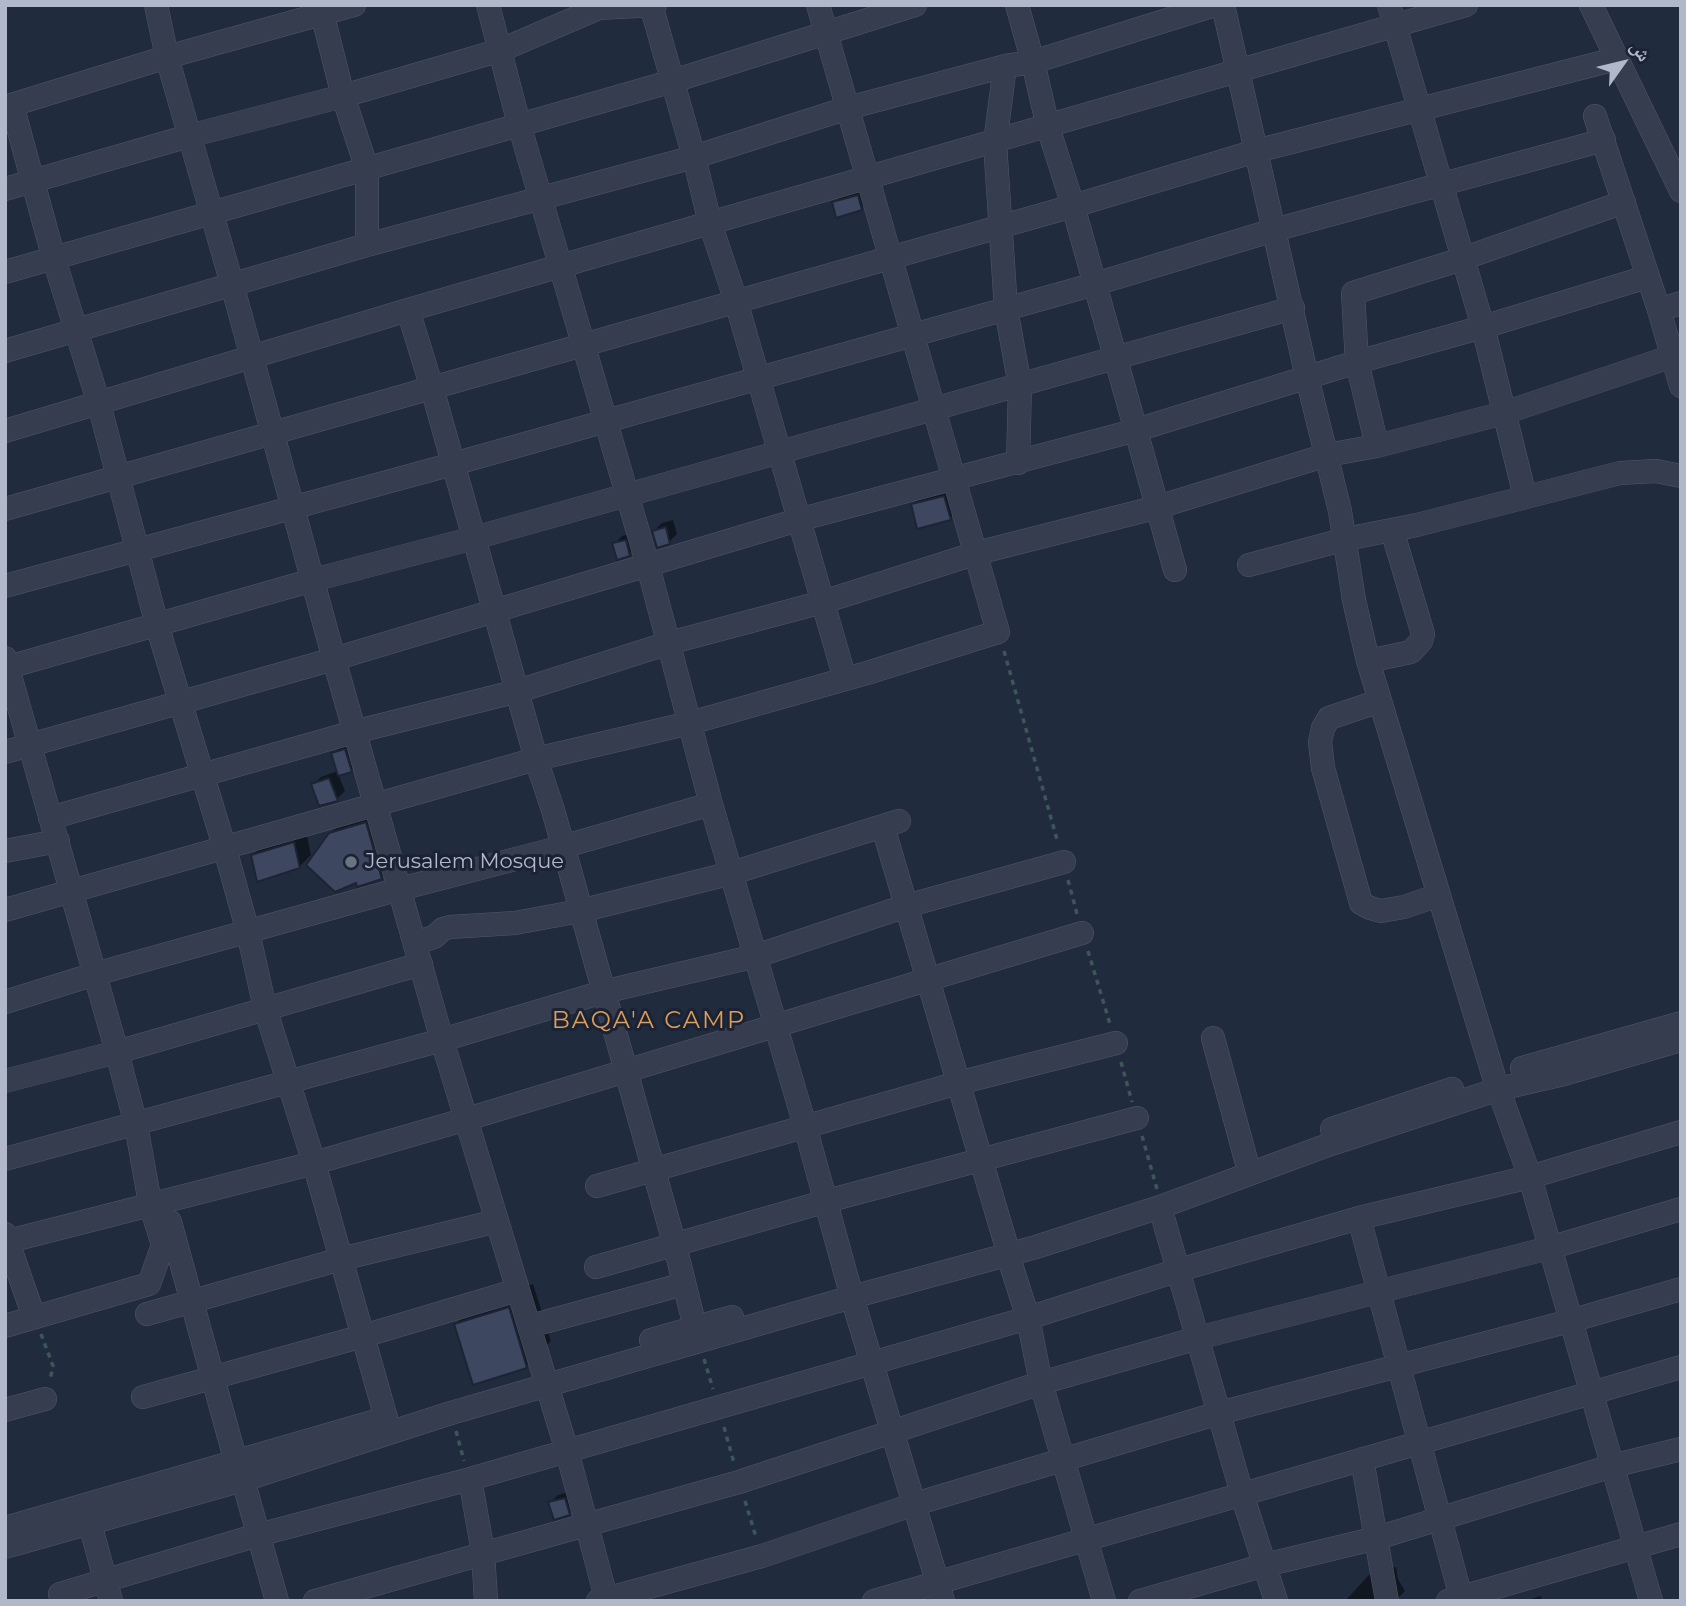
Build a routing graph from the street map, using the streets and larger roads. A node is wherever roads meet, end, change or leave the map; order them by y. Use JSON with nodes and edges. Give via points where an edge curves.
{"nodes":[{"id":1,"x":156,"y":5,"type":"edge"},
{"id":2,"x":354,"y":5,"type":"edge"},
{"id":3,"x":488,"y":5,"type":"edge"},
{"id":4,"x":818,"y":5,"type":"edge"},
{"id":5,"x":915,"y":5,"type":"edge"},
{"id":6,"x":1017,"y":5,"type":"edge"},
{"id":7,"x":1214,"y":5,"type":"edge"},
{"id":8,"x":1223,"y":5,"type":"edge"},
{"id":9,"x":1466,"y":5,"type":"edge"},
{"id":10,"x":1591,"y":5,"type":"edge"},
{"id":11,"x":1604,"y":5,"type":"edge"},
{"id":12,"x":652,"y":6,"type":"edge"},
{"id":13,"x":321,"y":10,"type":"edge"},
{"id":14,"x":1391,"y":16,"type":"edge"},
{"id":15,"x":826,"y":32,"type":"junction"},
{"id":16,"x":501,"y":50,"type":"junction"},
{"id":17,"x":167,"y":57,"type":"junction"},
{"id":18,"x":1616,"y":59,"type":"junction"},
{"id":19,"x":1033,"y":62,"type":"junction"},
{"id":20,"x":1005,"y":66,"type":"junction"},
{"id":21,"x":1236,"y":70,"type":"junction"},
{"id":22,"x":673,"y":81,"type":"junction"},
{"id":23,"x":343,"y":96,"type":"junction"},
{"id":24,"x":9,"y":106,"type":"edge"},
{"id":25,"x":848,"y":108,"type":"junction"},
{"id":26,"x":1420,"y":108,"type":"junction"},
{"id":27,"x":1595,"y":116,"type":"dead end"},
{"id":28,"x":519,"y":124,"type":"junction"},
{"id":29,"x":1048,"y":127,"type":"junction"},
{"id":30,"x":189,"y":136,"type":"junction"},
{"id":31,"x":1604,"y":141,"type":"junction"},
{"id":32,"x":995,"y":142,"type":"junction"},
{"id":33,"x":1256,"y":151,"type":"junction"},
{"id":34,"x":694,"y":157,"type":"junction"},
{"id":35,"x":1681,"y":165,"type":"edge"},
{"id":36,"x":367,"y":169,"type":"junction"},
{"id":37,"x":867,"y":177,"type":"junction"},
{"id":38,"x":34,"y":180,"type":"junction"},
{"id":39,"x":1440,"y":187,"type":"junction"},
{"id":40,"x":5,"y":189,"type":"edge"},
{"id":41,"x":1681,"y":191,"type":"edge"},
{"id":42,"x":540,"y":198,"type":"junction"},
{"id":43,"x":1624,"y":202,"type":"junction"},
{"id":44,"x":1073,"y":206,"type":"junction"},
{"id":45,"x":213,"y":214,"type":"junction"},
{"id":46,"x":710,"y":223,"type":"junction"},
{"id":47,"x":1002,"y":226,"type":"junction"},
{"id":48,"x":1275,"y":230,"type":"junction"},
{"id":49,"x":367,"y":245,"type":"junction"},
{"id":50,"x":891,"y":257,"type":"junction"},
{"id":51,"x":54,"y":259,"type":"junction"},
{"id":52,"x":1462,"y":259,"type":"junction"},
{"id":53,"x":561,"y":266,"type":"junction"},
{"id":54,"x":5,"y":272,"type":"edge"},
{"id":55,"x":1647,"y":277,"type":"junction"},
{"id":56,"x":232,"y":284,"type":"junction"},
{"id":57,"x":1095,"y":284,"type":"junction"},
{"id":58,"x":736,"y":301,"type":"junction"},
{"id":59,"x":1670,"y":306,"type":"edge"},
{"id":60,"x":1293,"y":308,"type":"junction"},
{"id":61,"x":1006,"y":309,"type":"junction"},
{"id":62,"x":408,"y":310,"type":"junction"},
{"id":63,"x":1483,"y":327,"type":"junction"},
{"id":64,"x":77,"y":330,"type":"junction"},
{"id":65,"x":913,"y":335,"type":"junction"},
{"id":66,"x":584,"y":344,"type":"junction"},
{"id":67,"x":5,"y":351,"type":"edge"},
{"id":68,"x":1673,"y":356,"type":"junction"},
{"id":69,"x":251,"y":359,"type":"junction"},
{"id":70,"x":1116,"y":359,"type":"junction"},
{"id":71,"x":1357,"y":362,"type":"junction"},
{"id":72,"x":1307,"y":377,"type":"junction"},
{"id":73,"x":758,"y":378,"type":"junction"},
{"id":74,"x":1020,"y":386,"type":"junction"},
{"id":75,"x":1681,"y":386,"type":"edge"},
{"id":76,"x":432,"y":388,"type":"junction"},
{"id":77,"x":99,"y":404,"type":"junction"},
{"id":78,"x":935,"y":409,"type":"junction"},
{"id":79,"x":1504,"y":413,"type":"junction"},
{"id":80,"x":605,"y":420,"type":"junction"},
{"id":81,"x":1137,"y":430,"type":"junction"},
{"id":82,"x":5,"y":431,"type":"edge"},
{"id":83,"x":272,"y":432,"type":"junction"},
{"id":84,"x":1377,"y":446,"type":"junction"},
{"id":85,"x":780,"y":453,"type":"junction"},
{"id":86,"x":1326,"y":455,"type":"junction"},
{"id":87,"x":1681,"y":460,"type":"edge"},
{"id":88,"x":1018,"y":463,"type":"junction"},
{"id":89,"x":453,"y":464,"type":"junction"},
{"id":90,"x":117,"y":476,"type":"junction"},
{"id":91,"x":1681,"y":476,"type":"edge"},
{"id":92,"x":955,"y":477,"type":"junction"},
{"id":93,"x":1522,"y":484,"type":"junction"},
{"id":94,"x":627,"y":494,"type":"junction"},
{"id":95,"x":292,"y":506,"type":"junction"},
{"id":96,"x":1158,"y":507,"type":"junction"},
{"id":97,"x":5,"y":509,"type":"edge"},
{"id":98,"x":798,"y":520,"type":"junction"},
{"id":99,"x":1392,"y":530,"type":"junction"},
{"id":100,"x":1345,"y":534,"type":"junction"},
{"id":101,"x":474,"y":538,"type":"junction"},
{"id":102,"x":137,"y":549,"type":"junction"},
{"id":103,"x":977,"y":553,"type":"junction"},
{"id":104,"x":1249,"y":565,"type":"dead end"},
{"id":105,"x":648,"y":566,"type":"junction"},
{"id":106,"x":1175,"y":570,"type":"dead end"},
{"id":107,"x":313,"y":580,"type":"junction"},
{"id":108,"x":5,"y":586,"type":"edge"},
{"id":109,"x":823,"y":602,"type":"junction"},
{"id":110,"x":495,"y":612,"type":"junction"},
{"id":111,"x":157,"y":625,"type":"junction"},
{"id":112,"x":670,"y":643,"type":"junction"},
{"id":113,"x":334,"y":659,"type":"junction"},
{"id":114,"x":1368,"y":661,"type":"junction"},
{"id":115,"x":6,"y":665,"type":"edge"},
{"id":116,"x":845,"y":679,"type":"junction"},
{"id":117,"x":518,"y":691,"type":"junction"},
{"id":118,"x":1380,"y":701,"type":"junction"},
{"id":119,"x":182,"y":702,"type":"junction"},
{"id":120,"x":690,"y":723,"type":"junction"},
{"id":121,"x":354,"y":732,"type":"junction"},
{"id":122,"x":28,"y":746,"type":"junction"},
{"id":123,"x":5,"y":752,"type":"edge"},
{"id":124,"x":536,"y":758,"type":"junction"},
{"id":125,"x":202,"y":775,"type":"junction"},
{"id":126,"x":711,"y":804,"type":"junction"},
{"id":127,"x":376,"y":806,"type":"junction"},
{"id":128,"x":50,"y":818,"type":"junction"},
{"id":129,"x":58,"y":841,"type":"junction"},
{"id":130,"x":562,"y":847,"type":"junction"},
{"id":131,"x":225,"y":849,"type":"junction"},
{"id":132,"x":5,"y":852,"type":"edge"},
{"id":133,"x":1064,"y":862,"type":"road end"},
{"id":134,"x":732,"y":873,"type":"junction"},
{"id":135,"x":400,"y":889,"type":"junction"},
{"id":136,"x":72,"y":890,"type":"junction"},
{"id":137,"x":1439,"y":895,"type":"junction"},
{"id":138,"x":906,"y":906,"type":"junction"},
{"id":139,"x":5,"y":910,"type":"edge"},
{"id":140,"x":580,"y":911,"type":"junction"},
{"id":141,"x":248,"y":932,"type":"junction"},
{"id":142,"x":1082,"y":933,"type":"road end"},
{"id":143,"x":418,"y":954,"type":"junction"},
{"id":144,"x":756,"y":956,"type":"junction"},
{"id":145,"x":95,"y":974,"type":"junction"},
{"id":146,"x":928,"y":980,"type":"junction"},
{"id":147,"x":603,"y":992,"type":"junction"},
{"id":148,"x":5,"y":1002,"type":"edge"},
{"id":149,"x":265,"y":1008,"type":"junction"},
{"id":150,"x":775,"y":1025,"type":"junction"},
{"id":151,"x":1213,"y":1038,"type":"dead end"},
{"id":152,"x":442,"y":1040,"type":"junction"},
{"id":153,"x":1679,"y":1041,"type":"edge"},
{"id":154,"x":1115,"y":1043,"type":"road end"},
{"id":155,"x":117,"y":1052,"type":"junction"},
{"id":156,"x":625,"y":1070,"type":"junction"},
{"id":157,"x":5,"y":1082,"type":"edge"},
{"id":158,"x":289,"y":1082,"type":"junction"},
{"id":159,"x":958,"y":1083,"type":"junction"},
{"id":160,"x":1496,"y":1083,"type":"junction"},
{"id":161,"x":1137,"y":1118,"type":"road end"},
{"id":162,"x":467,"y":1119,"type":"junction"},
{"id":163,"x":136,"y":1125,"type":"junction"},
{"id":164,"x":806,"y":1126,"type":"junction"},
{"id":165,"x":1681,"y":1132,"type":"edge"},
{"id":166,"x":5,"y":1159,"type":"edge"},
{"id":167,"x":981,"y":1159,"type":"junction"},
{"id":168,"x":1246,"y":1160,"type":"junction"},
{"id":169,"x":314,"y":1163,"type":"junction"},
{"id":170,"x":654,"y":1170,"type":"junction"},
{"id":171,"x":1530,"y":1177,"type":"junction"},
{"id":172,"x":597,"y":1186,"type":"dead end"},
{"id":173,"x":1159,"y":1199,"type":"junction"},
{"id":174,"x":157,"y":1201,"type":"junction"},
{"id":175,"x":827,"y":1201,"type":"junction"},
{"id":176,"x":1681,"y":1209,"type":"edge"},
{"id":177,"x":1359,"y":1218,"type":"junction"},
{"id":178,"x":497,"y":1221,"type":"junction"},
{"id":179,"x":6,"y":1239,"type":"edge"},
{"id":180,"x":675,"y":1246,"type":"junction"},
{"id":181,"x":1006,"y":1248,"type":"junction"},
{"id":182,"x":1549,"y":1248,"type":"junction"},
{"id":183,"x":341,"y":1259,"type":"junction"},
{"id":184,"x":596,"y":1267,"type":"dead end"},
{"id":185,"x":1179,"y":1270,"type":"junction"},
{"id":186,"x":684,"y":1284,"type":"junction"},
{"id":187,"x":1681,"y":1289,"type":"edge"},
{"id":188,"x":518,"y":1290,"type":"junction"},
{"id":189,"x":850,"y":1290,"type":"junction"},
{"id":190,"x":1378,"y":1291,"type":"junction"},
{"id":191,"x":192,"y":1300,"type":"junction"},
{"id":192,"x":147,"y":1314,"type":"dead end"},
{"id":193,"x":34,"y":1317,"type":"junction"},
{"id":194,"x":1028,"y":1318,"type":"junction"},
{"id":195,"x":1570,"y":1321,"type":"junction"},
{"id":196,"x":5,"y":1326,"type":"edge"},
{"id":197,"x":530,"y":1326,"type":"junction"},
{"id":198,"x":695,"y":1327,"type":"junction"},
{"id":199,"x":363,"y":1336,"type":"junction"},
{"id":200,"x":1198,"y":1338,"type":"junction"},
{"id":201,"x":874,"y":1362,"type":"junction"},
{"id":202,"x":1397,"y":1365,"type":"junction"},
{"id":203,"x":1681,"y":1367,"type":"edge"},
{"id":204,"x":212,"y":1378,"type":"junction"},
{"id":205,"x":544,"y":1380,"type":"junction"},
{"id":206,"x":1041,"y":1383,"type":"junction"},
{"id":207,"x":1591,"y":1394,"type":"junction"},
{"id":208,"x":143,"y":1398,"type":"dead end"},
{"id":209,"x":45,"y":1399,"type":"road end"},
{"id":210,"x":5,"y":1410,"type":"edge"},
{"id":211,"x":1219,"y":1413,"type":"junction"},
{"id":212,"x":386,"y":1418,"type":"junction"},
{"id":213,"x":894,"y":1431,"type":"junction"},
{"id":214,"x":1419,"y":1443,"type":"junction"},
{"id":215,"x":1681,"y":1448,"type":"edge"},
{"id":216,"x":566,"y":1451,"type":"junction"},
{"id":217,"x":1063,"y":1458,"type":"junction"},
{"id":218,"x":1362,"y":1459,"type":"junction"},
{"id":219,"x":1612,"y":1466,"type":"junction"},
{"id":220,"x":239,"y":1471,"type":"junction"},
{"id":221,"x":470,"y":1479,"type":"junction"},
{"id":222,"x":1242,"y":1494,"type":"junction"},
{"id":223,"x":915,"y":1504,"type":"junction"},
{"id":224,"x":1440,"y":1519,"type":"junction"},
{"id":225,"x":90,"y":1524,"type":"junction"},
{"id":226,"x":585,"y":1524,"type":"junction"},
{"id":227,"x":5,"y":1528,"type":"edge"},
{"id":228,"x":1681,"y":1534,"type":"edge"},
{"id":229,"x":258,"y":1535,"type":"junction"},
{"id":230,"x":1377,"y":1538,"type":"junction"},
{"id":231,"x":1087,"y":1539,"type":"junction"},
{"id":232,"x":5,"y":1547,"type":"edge"},
{"id":233,"x":1636,"y":1547,"type":"junction"},
{"id":234,"x":483,"y":1552,"type":"junction"},
{"id":235,"x":1265,"y":1565,"type":"junction"},
{"id":236,"x":108,"y":1590,"type":"edge"},
{"id":237,"x":940,"y":1592,"type":"edge"},
{"id":238,"x":60,"y":1594,"type":"dead end"},
{"id":239,"x":604,"y":1600,"type":"edge"},
{"id":240,"x":1457,"y":1600,"type":"edge"},
{"id":241,"x":276,"y":1601,"type":"edge"},
{"id":242,"x":315,"y":1601,"type":"edge"},
{"id":243,"x":486,"y":1601,"type":"edge"},
{"id":244,"x":874,"y":1601,"type":"edge"},
{"id":245,"x":1104,"y":1601,"type":"edge"},
{"id":246,"x":1140,"y":1601,"type":"edge"},
{"id":247,"x":1276,"y":1601,"type":"edge"},
{"id":248,"x":1387,"y":1601,"type":"edge"},
{"id":249,"x":1651,"y":1601,"type":"edge"}],
"edges":[{"from":1,"to":17,"type":"street"},
{"from":2,"to":13,"type":"street"},
{"from":3,"to":16,"type":"street"},
{"from":4,"to":15,"type":"street"},
{"from":5,"to":15,"type":"street"},
{"from":6,"to":19,"type":"street"},
{"from":7,"to":19,"type":"street"},
{"from":8,"to":21,"type":"street"},
{"from":9,"to":14,"type":"street"},
{"from":10,"to":18,"type":"street"},
{"from":11,"to":35,"type":"street"},
{"from":12,"to":16,"type":"street","via":[[599,8]]},
{"from":12,"to":22,"type":"street"},
{"from":13,"to":17,"type":"street"},
{"from":13,"to":23,"type":"street"},
{"from":14,"to":21,"type":"street"},
{"from":14,"to":26,"type":"street"},
{"from":15,"to":22,"type":"street"},
{"from":15,"to":25,"type":"street"},
{"from":16,"to":23,"type":"street"},
{"from":16,"to":28,"type":"street"},
{"from":17,"to":24,"type":"street"},
{"from":17,"to":30,"type":"street"},
{"from":18,"to":26,"type":"street"},
{"from":18,"to":41,"type":"street"},
{"from":19,"to":20,"type":"street"},
{"from":19,"to":29,"type":"street"},
{"from":20,"to":25,"type":"street"},
{"from":20,"to":32,"type":"street"},
{"from":21,"to":29,"type":"street"},
{"from":21,"to":33,"type":"street"},
{"from":22,"to":28,"type":"street"},
{"from":22,"to":34,"type":"street"},
{"from":23,"to":30,"type":"street"},
{"from":23,"to":36,"type":"street"},
{"from":24,"to":38,"type":"street"},
{"from":25,"to":34,"type":"street"},
{"from":25,"to":37,"type":"street"},
{"from":26,"to":33,"type":"street"},
{"from":26,"to":39,"type":"street"},
{"from":27,"to":31,"type":"street"},
{"from":28,"to":36,"type":"street"},
{"from":28,"to":42,"type":"street"},
{"from":29,"to":32,"type":"street"},
{"from":29,"to":44,"type":"street"},
{"from":30,"to":38,"type":"street"},
{"from":30,"to":45,"type":"street"},
{"from":31,"to":39,"type":"street"},
{"from":31,"to":43,"type":"street"},
{"from":32,"to":37,"type":"street"},
{"from":32,"to":47,"type":"street"},
{"from":33,"to":44,"type":"street"},
{"from":33,"to":48,"type":"street"},
{"from":34,"to":42,"type":"street"},
{"from":34,"to":46,"type":"street"},
{"from":36,"to":45,"type":"street"},
{"from":36,"to":49,"type":"street"},
{"from":37,"to":46,"type":"street"},
{"from":37,"to":50,"type":"street"},
{"from":38,"to":40,"type":"street"},
{"from":38,"to":51,"type":"street"},
{"from":39,"to":48,"type":"street"},
{"from":39,"to":52,"type":"street"},
{"from":42,"to":49,"type":"street"},
{"from":42,"to":53,"type":"street"},
{"from":43,"to":52,"type":"street"},
{"from":43,"to":55,"type":"street"},
{"from":44,"to":47,"type":"street"},
{"from":44,"to":57,"type":"street"},
{"from":45,"to":51,"type":"street"},
{"from":45,"to":56,"type":"street"},
{"from":46,"to":53,"type":"street"},
{"from":46,"to":58,"type":"street"},
{"from":47,"to":50,"type":"street"},
{"from":47,"to":61,"type":"street"},
{"from":48,"to":57,"type":"street"},
{"from":48,"to":60,"type":"street"},
{"from":49,"to":56,"type":"street"},
{"from":50,"to":58,"type":"street"},
{"from":50,"to":65,"type":"street"},
{"from":51,"to":54,"type":"street"},
{"from":51,"to":64,"type":"street"},
{"from":52,"to":63,"type":"street"},
{"from":52,"to":71,"type":"street","via":[[1353,293]]},
{"from":53,"to":62,"type":"street"},
{"from":53,"to":66,"type":"street"},
{"from":55,"to":59,"type":"street"},
{"from":55,"to":63,"type":"street"},
{"from":56,"to":64,"type":"street"},
{"from":56,"to":69,"type":"street"},
{"from":57,"to":61,"type":"street"},
{"from":57,"to":70,"type":"street"},
{"from":58,"to":66,"type":"street"},
{"from":58,"to":73,"type":"street"},
{"from":59,"to":68,"type":"street"},
{"from":60,"to":70,"type":"street"},
{"from":60,"to":72,"type":"street"},
{"from":61,"to":65,"type":"street"},
{"from":61,"to":74,"type":"street"},
{"from":62,"to":69,"type":"street"},
{"from":62,"to":76,"type":"street"},
{"from":63,"to":71,"type":"street"},
{"from":63,"to":79,"type":"street"},
{"from":64,"to":67,"type":"street"},
{"from":64,"to":77,"type":"street"},
{"from":65,"to":73,"type":"street"},
{"from":65,"to":78,"type":"street"},
{"from":66,"to":76,"type":"street"},
{"from":66,"to":80,"type":"street"},
{"from":68,"to":75,"type":"street"},
{"from":68,"to":79,"type":"street"},
{"from":69,"to":77,"type":"street"},
{"from":69,"to":83,"type":"street"},
{"from":70,"to":74,"type":"street"},
{"from":70,"to":81,"type":"street"},
{"from":71,"to":72,"type":"street"},
{"from":71,"to":84,"type":"street"},
{"from":72,"to":81,"type":"street"},
{"from":72,"to":86,"type":"street"},
{"from":73,"to":80,"type":"street"},
{"from":73,"to":85,"type":"street"},
{"from":74,"to":78,"type":"street"},
{"from":74,"to":88,"type":"street"},
{"from":76,"to":83,"type":"street"},
{"from":76,"to":89,"type":"street"},
{"from":77,"to":82,"type":"street"},
{"from":77,"to":90,"type":"street"},
{"from":78,"to":85,"type":"street"},
{"from":78,"to":92,"type":"street"},
{"from":79,"to":84,"type":"street"},
{"from":79,"to":93,"type":"street"},
{"from":80,"to":89,"type":"street"},
{"from":80,"to":94,"type":"street"},
{"from":81,"to":88,"type":"street"},
{"from":81,"to":96,"type":"street"},
{"from":83,"to":90,"type":"street"},
{"from":83,"to":95,"type":"street"},
{"from":84,"to":86,"type":"street"},
{"from":85,"to":94,"type":"street"},
{"from":85,"to":98,"type":"street"},
{"from":86,"to":96,"type":"street"},
{"from":86,"to":100,"type":"street"},
{"from":87,"to":93,"type":"street","via":[[1644,456],[1616,460]]},
{"from":88,"to":92,"type":"street"},
{"from":89,"to":95,"type":"street"},
{"from":89,"to":101,"type":"street"},
{"from":90,"to":97,"type":"street"},
{"from":90,"to":102,"type":"street"},
{"from":91,"to":99,"type":"street","via":[[1620,472]]},
{"from":92,"to":98,"type":"street"},
{"from":92,"to":103,"type":"street"},
{"from":93,"to":100,"type":"street"},
{"from":94,"to":101,"type":"street"},
{"from":94,"to":105,"type":"street"},
{"from":95,"to":102,"type":"street"},
{"from":95,"to":107,"type":"street"},
{"from":96,"to":103,"type":"street"},
{"from":96,"to":106,"type":"street"},
{"from":98,"to":105,"type":"street"},
{"from":98,"to":109,"type":"street"},
{"from":99,"to":100,"type":"street"},
{"from":99,"to":114,"type":"street","via":[[1423,634],[1411,652]]},
{"from":100,"to":104,"type":"street"},
{"from":100,"to":114,"type":"street"},
{"from":101,"to":107,"type":"street"},
{"from":101,"to":110,"type":"street"},
{"from":102,"to":108,"type":"street"},
{"from":102,"to":111,"type":"street"},
{"from":103,"to":109,"type":"street"},
{"from":103,"to":116,"type":"street","via":[[998,632]]},
{"from":105,"to":110,"type":"street"},
{"from":105,"to":112,"type":"street"},
{"from":107,"to":111,"type":"street"},
{"from":107,"to":113,"type":"street"},
{"from":109,"to":112,"type":"street"},
{"from":109,"to":116,"type":"street"},
{"from":110,"to":113,"type":"street"},
{"from":110,"to":117,"type":"street"},
{"from":111,"to":115,"type":"street"},
{"from":111,"to":119,"type":"street"},
{"from":112,"to":117,"type":"street"},
{"from":112,"to":120,"type":"street"},
{"from":113,"to":119,"type":"street"},
{"from":113,"to":121,"type":"street"},
{"from":114,"to":118,"type":"street"},
{"from":115,"to":122,"type":"street"},
{"from":116,"to":120,"type":"street"},
{"from":117,"to":121,"type":"street"},
{"from":117,"to":124,"type":"street"},
{"from":118,"to":137,"type":"street"},
{"from":118,"to":137,"type":"street","via":[[1329,718],[1320,742],[1323,768],[1361,903],[1381,911]]},
{"from":119,"to":122,"type":"street"},
{"from":119,"to":125,"type":"street"},
{"from":120,"to":124,"type":"street"},
{"from":120,"to":126,"type":"street"},
{"from":121,"to":125,"type":"street"},
{"from":121,"to":127,"type":"street"},
{"from":122,"to":123,"type":"street"},
{"from":122,"to":128,"type":"street"},
{"from":124,"to":127,"type":"street"},
{"from":124,"to":130,"type":"street"},
{"from":125,"to":128,"type":"street"},
{"from":125,"to":131,"type":"street"},
{"from":126,"to":130,"type":"street"},
{"from":126,"to":134,"type":"street"},
{"from":127,"to":131,"type":"street"},
{"from":127,"to":135,"type":"street"},
{"from":128,"to":129,"type":"street"},
{"from":129,"to":132,"type":"street"},
{"from":129,"to":136,"type":"street"},
{"from":130,"to":135,"type":"street"},
{"from":130,"to":140,"type":"street"},
{"from":131,"to":136,"type":"street"},
{"from":131,"to":141,"type":"street"},
{"from":133,"to":138,"type":"street"},
{"from":134,"to":138,"type":"street","via":[[891,824]]},
{"from":134,"to":140,"type":"street"},
{"from":134,"to":144,"type":"street"},
{"from":135,"to":141,"type":"street"},
{"from":135,"to":143,"type":"street"},
{"from":136,"to":139,"type":"street"},
{"from":136,"to":145,"type":"street"},
{"from":137,"to":160,"type":"street"},
{"from":138,"to":144,"type":"street"},
{"from":138,"to":146,"type":"street"},
{"from":140,"to":143,"type":"street","via":[[515,923],[450,927]]},
{"from":140,"to":147,"type":"street"},
{"from":141,"to":145,"type":"street"},
{"from":141,"to":149,"type":"street"},
{"from":142,"to":146,"type":"street"},
{"from":143,"to":149,"type":"street"},
{"from":143,"to":152,"type":"street"},
{"from":144,"to":147,"type":"street"},
{"from":144,"to":150,"type":"street"},
{"from":145,"to":148,"type":"street"},
{"from":145,"to":155,"type":"street"},
{"from":146,"to":150,"type":"street"},
{"from":146,"to":159,"type":"street"},
{"from":147,"to":152,"type":"street"},
{"from":147,"to":156,"type":"street"},
{"from":149,"to":155,"type":"street"},
{"from":149,"to":158,"type":"street"},
{"from":150,"to":156,"type":"street"},
{"from":150,"to":164,"type":"street"},
{"from":151,"to":168,"type":"street"},
{"from":152,"to":158,"type":"street"},
{"from":152,"to":162,"type":"street"},
{"from":153,"to":160,"type":"street"},
{"from":154,"to":159,"type":"street"},
{"from":155,"to":157,"type":"street"},
{"from":155,"to":163,"type":"street"},
{"from":156,"to":162,"type":"street"},
{"from":156,"to":170,"type":"street"},
{"from":158,"to":163,"type":"street"},
{"from":158,"to":169,"type":"street"},
{"from":159,"to":164,"type":"street"},
{"from":159,"to":167,"type":"street"},
{"from":160,"to":168,"type":"street","via":[[1364,1117]]},
{"from":160,"to":171,"type":"street"},
{"from":160,"to":173,"type":"street","via":[[1389,1127]]},
{"from":161,"to":167,"type":"street"},
{"from":162,"to":169,"type":"street"},
{"from":162,"to":178,"type":"street"},
{"from":163,"to":166,"type":"street"},
{"from":163,"to":174,"type":"street"},
{"from":164,"to":170,"type":"street"},
{"from":164,"to":175,"type":"street"},
{"from":165,"to":171,"type":"street"},
{"from":167,"to":175,"type":"street"},
{"from":167,"to":181,"type":"street"},
{"from":168,"to":173,"type":"street"},
{"from":169,"to":174,"type":"street"},
{"from":169,"to":183,"type":"street"},
{"from":170,"to":172,"type":"street"},
{"from":170,"to":180,"type":"street"},
{"from":171,"to":177,"type":"street"},
{"from":171,"to":182,"type":"street"},
{"from":173,"to":181,"type":"street"},
{"from":173,"to":185,"type":"street"},
{"from":174,"to":179,"type":"street"},
{"from":174,"to":191,"type":"street"},
{"from":174,"to":193,"type":"street","via":[[163,1245],[149,1284]]},
{"from":175,"to":180,"type":"street"},
{"from":175,"to":189,"type":"street"},
{"from":176,"to":182,"type":"street"},
{"from":177,"to":185,"type":"street"},
{"from":177,"to":190,"type":"street"},
{"from":178,"to":183,"type":"street"},
{"from":178,"to":188,"type":"street"},
{"from":179,"to":193,"type":"street"},
{"from":180,"to":184,"type":"street"},
{"from":180,"to":186,"type":"street"},
{"from":181,"to":189,"type":"street"},
{"from":181,"to":194,"type":"street"},
{"from":182,"to":190,"type":"street"},
{"from":182,"to":195,"type":"street"},
{"from":183,"to":191,"type":"street"},
{"from":183,"to":199,"type":"street"},
{"from":185,"to":194,"type":"street"},
{"from":185,"to":200,"type":"street"},
{"from":186,"to":197,"type":"street"},
{"from":186,"to":198,"type":"street"},
{"from":187,"to":195,"type":"street"},
{"from":188,"to":197,"type":"street"},
{"from":188,"to":199,"type":"street"},
{"from":189,"to":198,"type":"street"},
{"from":189,"to":201,"type":"street"},
{"from":189,"to":205,"type":"street"},
{"from":190,"to":200,"type":"street"},
{"from":190,"to":202,"type":"street"},
{"from":191,"to":192,"type":"street"},
{"from":191,"to":204,"type":"street"},
{"from":193,"to":196,"type":"street"},
{"from":194,"to":201,"type":"street"},
{"from":194,"to":206,"type":"street"},
{"from":195,"to":202,"type":"street"},
{"from":195,"to":207,"type":"street"},
{"from":197,"to":205,"type":"street"},
{"from":198,"to":205,"type":"street"},
{"from":199,"to":204,"type":"street"},
{"from":199,"to":212,"type":"street"},
{"from":200,"to":206,"type":"street"},
{"from":200,"to":211,"type":"street"},
{"from":201,"to":213,"type":"street"},
{"from":201,"to":216,"type":"street"},
{"from":202,"to":211,"type":"street"},
{"from":202,"to":214,"type":"street"},
{"from":203,"to":207,"type":"street"},
{"from":204,"to":208,"type":"street"},
{"from":204,"to":220,"type":"street"},
{"from":205,"to":212,"type":"street"},
{"from":205,"to":216,"type":"street"},
{"from":205,"to":220,"type":"street","via":[[451,1413]]},
{"from":206,"to":213,"type":"street"},
{"from":206,"to":217,"type":"street"},
{"from":207,"to":214,"type":"street"},
{"from":207,"to":219,"type":"street"},
{"from":209,"to":210,"type":"street"},
{"from":211,"to":217,"type":"street"},
{"from":211,"to":222,"type":"street"},
{"from":212,"to":220,"type":"street"},
{"from":213,"to":223,"type":"street"},
{"from":213,"to":226,"type":"street","via":[[739,1482]]},
{"from":214,"to":218,"type":"street"},
{"from":214,"to":224,"type":"street"},
{"from":215,"to":219,"type":"street"},
{"from":216,"to":221,"type":"street"},
{"from":216,"to":226,"type":"street"},
{"from":217,"to":223,"type":"street"},
{"from":217,"to":231,"type":"street"},
{"from":218,"to":222,"type":"street"},
{"from":218,"to":230,"type":"street"},
{"from":219,"to":224,"type":"street"},
{"from":219,"to":233,"type":"street"},
{"from":220,"to":225,"type":"street"},
{"from":220,"to":227,"type":"street"},
{"from":220,"to":229,"type":"street"},
{"from":221,"to":229,"type":"street"},
{"from":221,"to":234,"type":"street"},
{"from":222,"to":231,"type":"street"},
{"from":222,"to":235,"type":"street"},
{"from":223,"to":237,"type":"street"},
{"from":223,"to":239,"type":"street","via":[[762,1556]]},
{"from":224,"to":230,"type":"street"},
{"from":224,"to":240,"type":"street"},
{"from":225,"to":232,"type":"street"},
{"from":225,"to":236,"type":"street"},
{"from":226,"to":234,"type":"street"},
{"from":226,"to":239,"type":"street"},
{"from":228,"to":233,"type":"street"},
{"from":229,"to":236,"type":"street"},
{"from":229,"to":241,"type":"street"},
{"from":230,"to":235,"type":"street"},
{"from":230,"to":248,"type":"street"},
{"from":231,"to":237,"type":"street"},
{"from":231,"to":245,"type":"street"},
{"from":233,"to":240,"type":"street"},
{"from":233,"to":249,"type":"street"},
{"from":234,"to":242,"type":"street"},
{"from":234,"to":243,"type":"street"},
{"from":235,"to":246,"type":"street"},
{"from":235,"to":247,"type":"street"},
{"from":236,"to":238,"type":"street"},
{"from":237,"to":244,"type":"street"}]}
